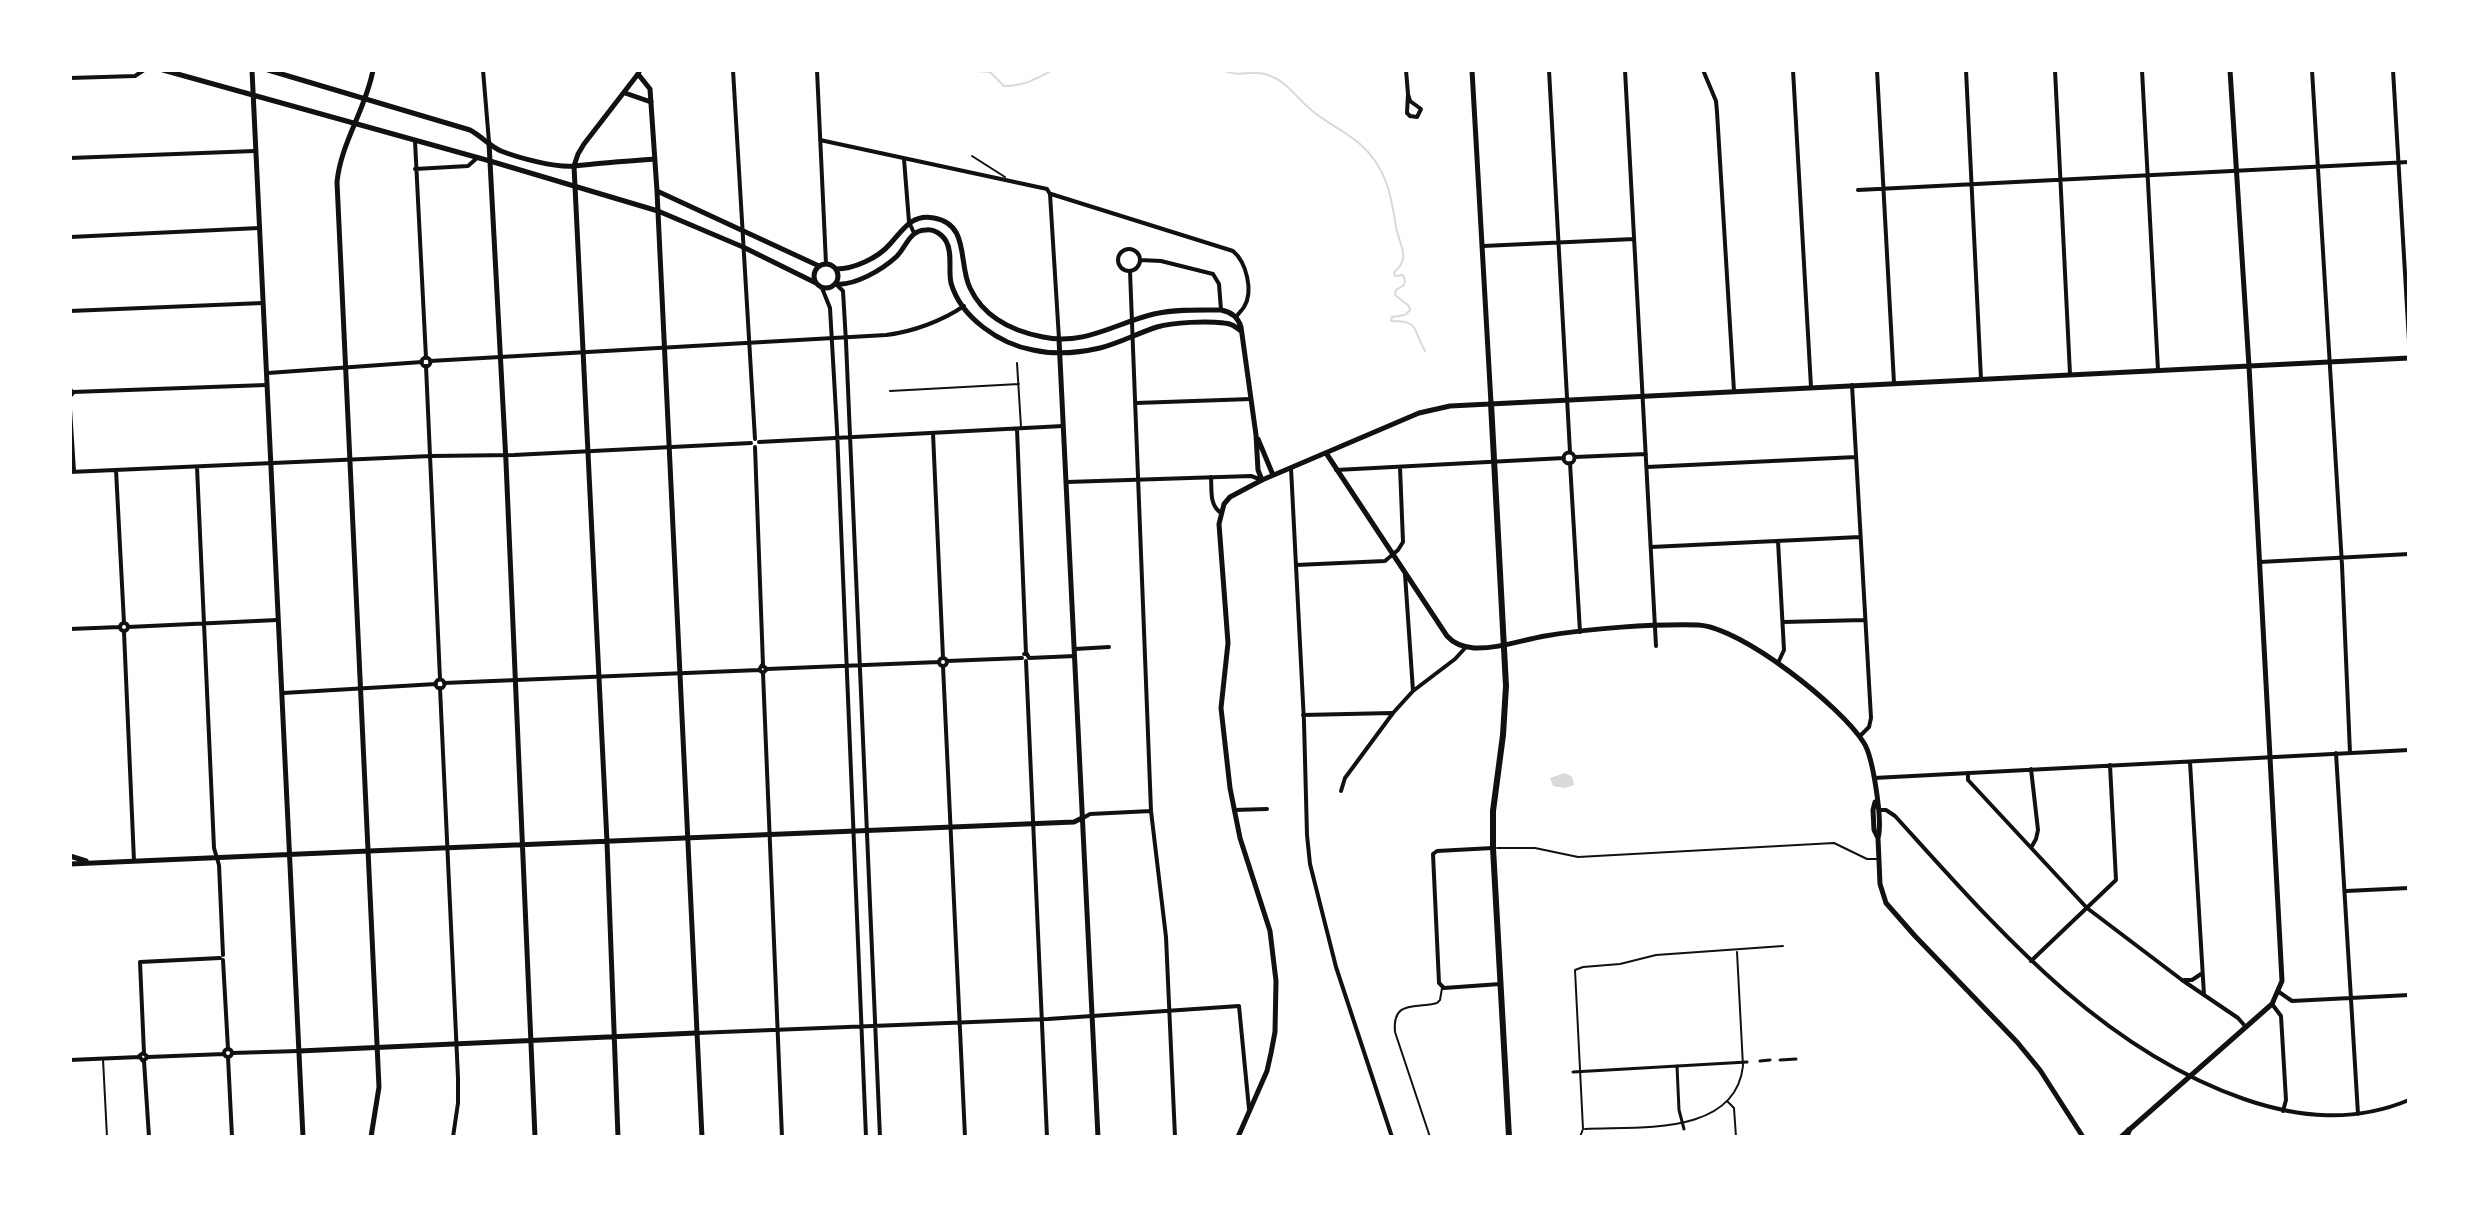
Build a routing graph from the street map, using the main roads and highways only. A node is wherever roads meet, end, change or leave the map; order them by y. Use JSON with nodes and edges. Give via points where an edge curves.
{"nodes":[{"id":1,"x":163,"y":70,"type":"edge"},
{"id":2,"x":252,"y":70,"type":"edge"},
{"id":3,"x":268,"y":70,"type":"edge"},
{"id":4,"x":373,"y":70,"type":"edge"},
{"id":5,"x":1472,"y":70,"type":"edge"},
{"id":6,"x":2230,"y":70,"type":"edge"},
{"id":7,"x":639,"y":72,"type":"edge"},
{"id":8,"x":625,"y":93,"type":"junction"},
{"id":9,"x":254,"y":95,"type":"junction"},
{"id":10,"x":366,"y":98,"type":"junction"},
{"id":11,"x":651,"y":102,"type":"junction"},
{"id":12,"x":356,"y":124,"type":"junction"},
{"id":13,"x":489,"y":142,"type":"junction"},
{"id":14,"x":655,"y":159,"type":"junction"},
{"id":15,"x":490,"y":161,"type":"junction"},
{"id":16,"x":574,"y":166,"type":"junction"},
{"id":17,"x":574,"y":187,"type":"junction"},
{"id":18,"x":657,"y":191,"type":"junction"},
{"id":19,"x":658,"y":211,"type":"junction"},
{"id":20,"x":823,"y":265,"type":"junction"},
{"id":21,"x":836,"y":269,"type":"junction"},
{"id":22,"x":836,"y":284,"type":"junction"},
{"id":23,"x":819,"y":285,"type":"junction"},
{"id":24,"x":1241,"y":331,"type":"junction"},
{"id":25,"x":1059,"y":339,"type":"junction"},
{"id":26,"x":1059,"y":353,"type":"junction"},
{"id":27,"x":2409,"y":358,"type":"edge"},
{"id":28,"x":2249,"y":366,"type":"junction"},
{"id":29,"x":1491,"y":403,"type":"junction"},
{"id":30,"x":1256,"y":435,"type":"junction"},
{"id":31,"x":1326,"y":453,"type":"junction"},
{"id":32,"x":1273,"y":475,"type":"junction"},
{"id":33,"x":1262,"y":480,"type":"junction"},
{"id":34,"x":1504,"y":645,"type":"junction"},
{"id":35,"x":1083,"y":818,"type":"junction"},
{"id":36,"x":687,"y":838,"type":"junction"},
{"id":37,"x":607,"y":842,"type":"junction"},
{"id":38,"x":522,"y":845,"type":"junction"},
{"id":39,"x":369,"y":851,"type":"junction"},
{"id":40,"x":290,"y":855,"type":"junction"},
{"id":41,"x":70,"y":856,"type":"edge"},
{"id":42,"x":90,"y":863,"type":"junction"},
{"id":43,"x":70,"y":864,"type":"edge"},
{"id":44,"x":696,"y":1033,"type":"junction"},
{"id":45,"x":614,"y":1036,"type":"junction"},
{"id":46,"x":531,"y":1040,"type":"junction"},
{"id":47,"x":377,"y":1047,"type":"junction"},
{"id":48,"x":299,"y":1051,"type":"junction"},
{"id":49,"x":2125,"y":1135,"type":"edge"},
{"id":50,"x":303,"y":1137,"type":"edge"},
{"id":51,"x":371,"y":1137,"type":"edge"},
{"id":52,"x":535,"y":1137,"type":"edge"},
{"id":53,"x":618,"y":1137,"type":"edge"},
{"id":54,"x":702,"y":1137,"type":"edge"},
{"id":55,"x":1098,"y":1137,"type":"edge"},
{"id":56,"x":1238,"y":1137,"type":"edge"},
{"id":57,"x":1509,"y":1137,"type":"edge"},
{"id":58,"x":2083,"y":1137,"type":"edge"}],
"edges":[{"from":1,"to":9,"type":"main road"},
{"from":2,"to":9,"type":"main road"},
{"from":3,"to":10,"type":"main road"},
{"from":4,"to":10,"type":"main road"},
{"from":5,"to":29,"type":"main road"},
{"from":6,"to":28,"type":"main road"},
{"from":7,"to":8,"type":"main road"},
{"from":7,"to":11,"type":"main road"},
{"from":8,"to":11,"type":"main road"},
{"from":8,"to":16,"type":"main road","via":[[584,144]]},
{"from":9,"to":12,"type":"main road"},
{"from":9,"to":40,"type":"main road"},
{"from":10,"to":12,"type":"main road"},
{"from":10,"to":13,"type":"main road","via":[[470,130]]},
{"from":11,"to":14,"type":"main road"},
{"from":12,"to":15,"type":"main road"},
{"from":12,"to":39,"type":"main road","via":[[337,182]]},
{"from":13,"to":15,"type":"main road"},
{"from":13,"to":16,"type":"main road","via":[[507,153]]},
{"from":14,"to":16,"type":"main road"},
{"from":14,"to":18,"type":"main road"},
{"from":15,"to":17,"type":"main road"},
{"from":15,"to":38,"type":"main road"},
{"from":16,"to":17,"type":"main road"},
{"from":17,"to":19,"type":"main road"},
{"from":17,"to":37,"type":"main road"},
{"from":18,"to":19,"type":"main road"},
{"from":18,"to":20,"type":"main road"},
{"from":19,"to":23,"type":"main road"},
{"from":19,"to":36,"type":"main road"},
{"from":20,"to":21,"type":"main road"},
{"from":20,"to":23,"type":"main road","via":[[814,273]]},
{"from":21,"to":22,"type":"main road"},
{"from":21,"to":25,"type":"main road","via":[[883,251],[909,222],[934,218],[950,224],[960,238],[966,280],[981,306],[1014,329]]},
{"from":22,"to":23,"type":"main road"},
{"from":22,"to":26,"type":"main road","via":[[845,288],[894,259],[914,233],[932,230],[946,242],[951,283],[964,306],[988,330],[1010,343]]},
{"from":24,"to":25,"type":"main road","via":[[1236,317],[1221,310],[1166,312],[1097,335]]},
{"from":24,"to":26,"type":"main road","via":[[1225,323],[1173,325],[1098,348]]},
{"from":24,"to":30,"type":"main road"},
{"from":25,"to":26,"type":"main road"},
{"from":26,"to":35,"type":"main road"},
{"from":27,"to":28,"type":"main road"},
{"from":28,"to":29,"type":"main road"},
{"from":28,"to":49,"type":"main road","via":[[2283,975],[2273,1002]]},
{"from":29,"to":31,"type":"main road","via":[[1428,410]]},
{"from":29,"to":34,"type":"main road"},
{"from":30,"to":32,"type":"main road"},
{"from":30,"to":33,"type":"main road"},
{"from":31,"to":32,"type":"main road"},
{"from":31,"to":34,"type":"main road","via":[[1450,639],[1466,647]]},
{"from":32,"to":33,"type":"main road"},
{"from":33,"to":56,"type":"main road","via":[[1227,500],[1220,528],[1228,643],[1221,708],[1230,788],[1270,931],[1276,981],[1275,1032],[1267,1071]]},
{"from":34,"to":57,"type":"main road","via":[[1505,712],[1493,848]]},
{"from":34,"to":58,"type":"main road","via":[[1580,632],[1713,627],[1778,663],[1824,700],[1860,736],[1871,760],[1874,830],[1888,905],[2017,1042]]},
{"from":35,"to":36,"type":"main road"},
{"from":35,"to":55,"type":"main road"},
{"from":36,"to":37,"type":"main road"},
{"from":36,"to":44,"type":"main road"},
{"from":37,"to":38,"type":"main road"},
{"from":37,"to":45,"type":"main road"},
{"from":38,"to":39,"type":"main road"},
{"from":38,"to":46,"type":"main road"},
{"from":39,"to":40,"type":"main road"},
{"from":39,"to":47,"type":"main road"},
{"from":40,"to":42,"type":"main road"},
{"from":40,"to":48,"type":"main road"},
{"from":41,"to":42,"type":"main road"},
{"from":42,"to":43,"type":"main road"},
{"from":44,"to":45,"type":"main road"},
{"from":44,"to":54,"type":"main road"},
{"from":45,"to":46,"type":"main road"},
{"from":45,"to":53,"type":"main road"},
{"from":46,"to":47,"type":"main road"},
{"from":46,"to":52,"type":"main road"},
{"from":47,"to":48,"type":"main road"},
{"from":47,"to":51,"type":"main road","via":[[378,1100]]},
{"from":48,"to":50,"type":"main road"}]}
